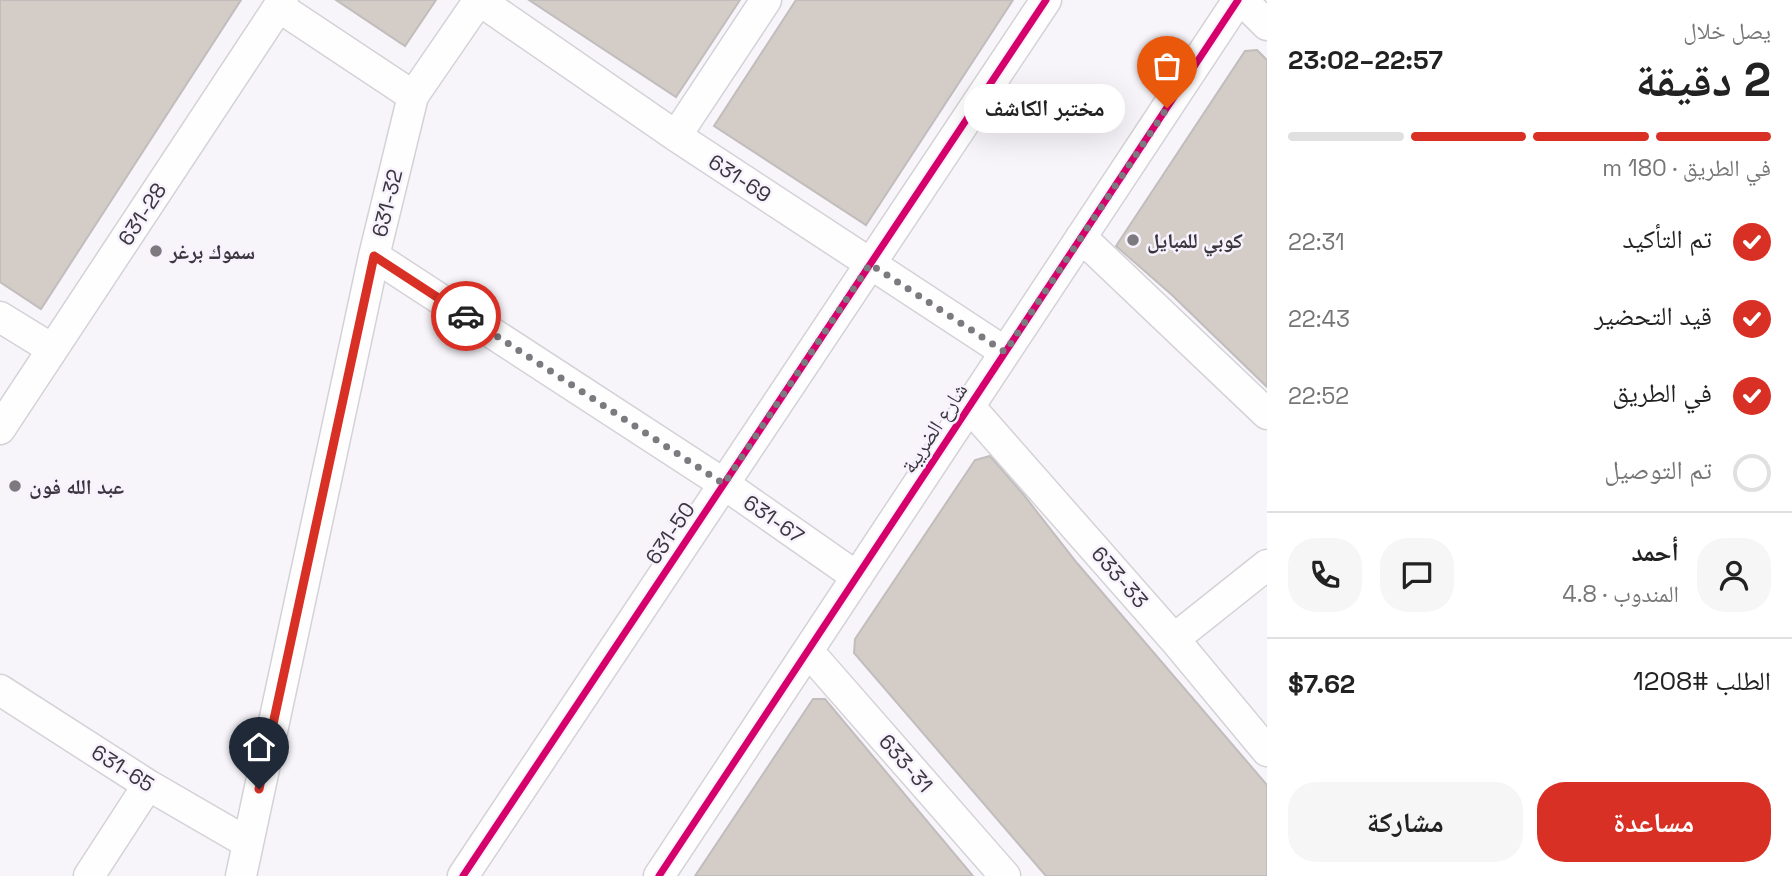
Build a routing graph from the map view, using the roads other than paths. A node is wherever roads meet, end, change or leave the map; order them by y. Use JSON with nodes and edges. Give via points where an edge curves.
{"nodes":[{"id":1,"x":479,"y":0,"type":"edge"},
{"id":2,"x":766,"y":0,"type":"edge"},
{"id":3,"x":1046,"y":0,"type":"edge"},
{"id":4,"x":1240,"y":0,"type":"edge"},
{"id":5,"x":281,"y":3,"type":"edge"},
{"id":6,"x":1267,"y":25,"type":"edge"},
{"id":7,"x":413,"y":96,"type":"junction"},
{"id":8,"x":676,"y":136,"type":"junction"},
{"id":9,"x":1081,"y":237,"type":"junction"},
{"id":10,"x":374,"y":256,"type":"junction"},
{"id":11,"x":870,"y":264,"type":"junction"},
{"id":12,"x":0,"y":317,"type":"edge"},
{"id":13,"x":52,"y":349,"type":"junction"},
{"id":14,"x":1005,"y":352,"type":"junction"},
{"id":15,"x":969,"y":406,"type":"junction"},
{"id":16,"x":1267,"y":414,"type":"edge"},
{"id":17,"x":0,"y":429,"type":"edge"},
{"id":18,"x":724,"y":484,"type":"junction"},
{"id":19,"x":1267,"y":565,"type":"edge"},
{"id":20,"x":857,"y":577,"type":"junction"},
{"id":21,"x":1174,"y":639,"type":"junction"},
{"id":22,"x":808,"y":651,"type":"junction"},
{"id":23,"x":0,"y":690,"type":"edge"},
{"id":24,"x":1267,"y":751,"type":"edge"},
{"id":25,"x":148,"y":785,"type":"junction"},
{"id":26,"x":248,"y":843,"type":"junction"},
{"id":27,"x":89,"y":876,"type":"edge"},
{"id":28,"x":241,"y":876,"type":"edge"},
{"id":29,"x":463,"y":876,"type":"edge"},
{"id":30,"x":659,"y":876,"type":"edge"},
{"id":31,"x":1005,"y":876,"type":"edge"}],
"edges":[{"from":1,"to":7,"type":"street","name":"631-32"},
{"from":1,"to":8,"type":"street","name":"631-69"},
{"from":2,"to":8,"type":"street"},
{"from":3,"to":11,"type":"street","name":"631-50"},
{"from":4,"to":6,"type":"street"},
{"from":4,"to":9,"type":"street","name":"شارع الضريبة"},
{"from":5,"to":7,"type":"street"},
{"from":5,"to":13,"type":"street","name":"631-28"},
{"from":7,"to":10,"type":"street","name":"631-32"},
{"from":8,"to":11,"type":"street","name":"631-69"},
{"from":9,"to":14,"type":"street","name":"شارع الضريبة"},
{"from":9,"to":16,"type":"street"},
{"from":10,"to":18,"type":"street","name":"631-67"},
{"from":10,"to":26,"type":"street","name":"631-32"},
{"from":11,"to":14,"type":"street","name":"631-69"},
{"from":11,"to":18,"type":"street","name":"631-50"},
{"from":12,"to":13,"type":"street"},
{"from":13,"to":17,"type":"street","name":"631-28"},
{"from":14,"to":15,"type":"street","name":"شارع الضريبة"},
{"from":15,"to":20,"type":"street","name":"شارع الضريبة"},
{"from":15,"to":21,"type":"street","name":"633-33"},
{"from":18,"to":20,"type":"street","name":"631-67"},
{"from":18,"to":29,"type":"street","name":"631-50"},
{"from":19,"to":21,"type":"street"},
{"from":20,"to":22,"type":"street","name":"شارع الضريبة"},
{"from":21,"to":24,"type":"street","name":"633-33"},
{"from":22,"to":30,"type":"street","name":"شارع الضريبة"},
{"from":22,"to":31,"type":"street","name":"633-31"},
{"from":23,"to":25,"type":"street","name":"631-65"},
{"from":25,"to":26,"type":"street","name":"631-65"},
{"from":25,"to":27,"type":"street"},
{"from":26,"to":28,"type":"street","name":"631-32"}]}
